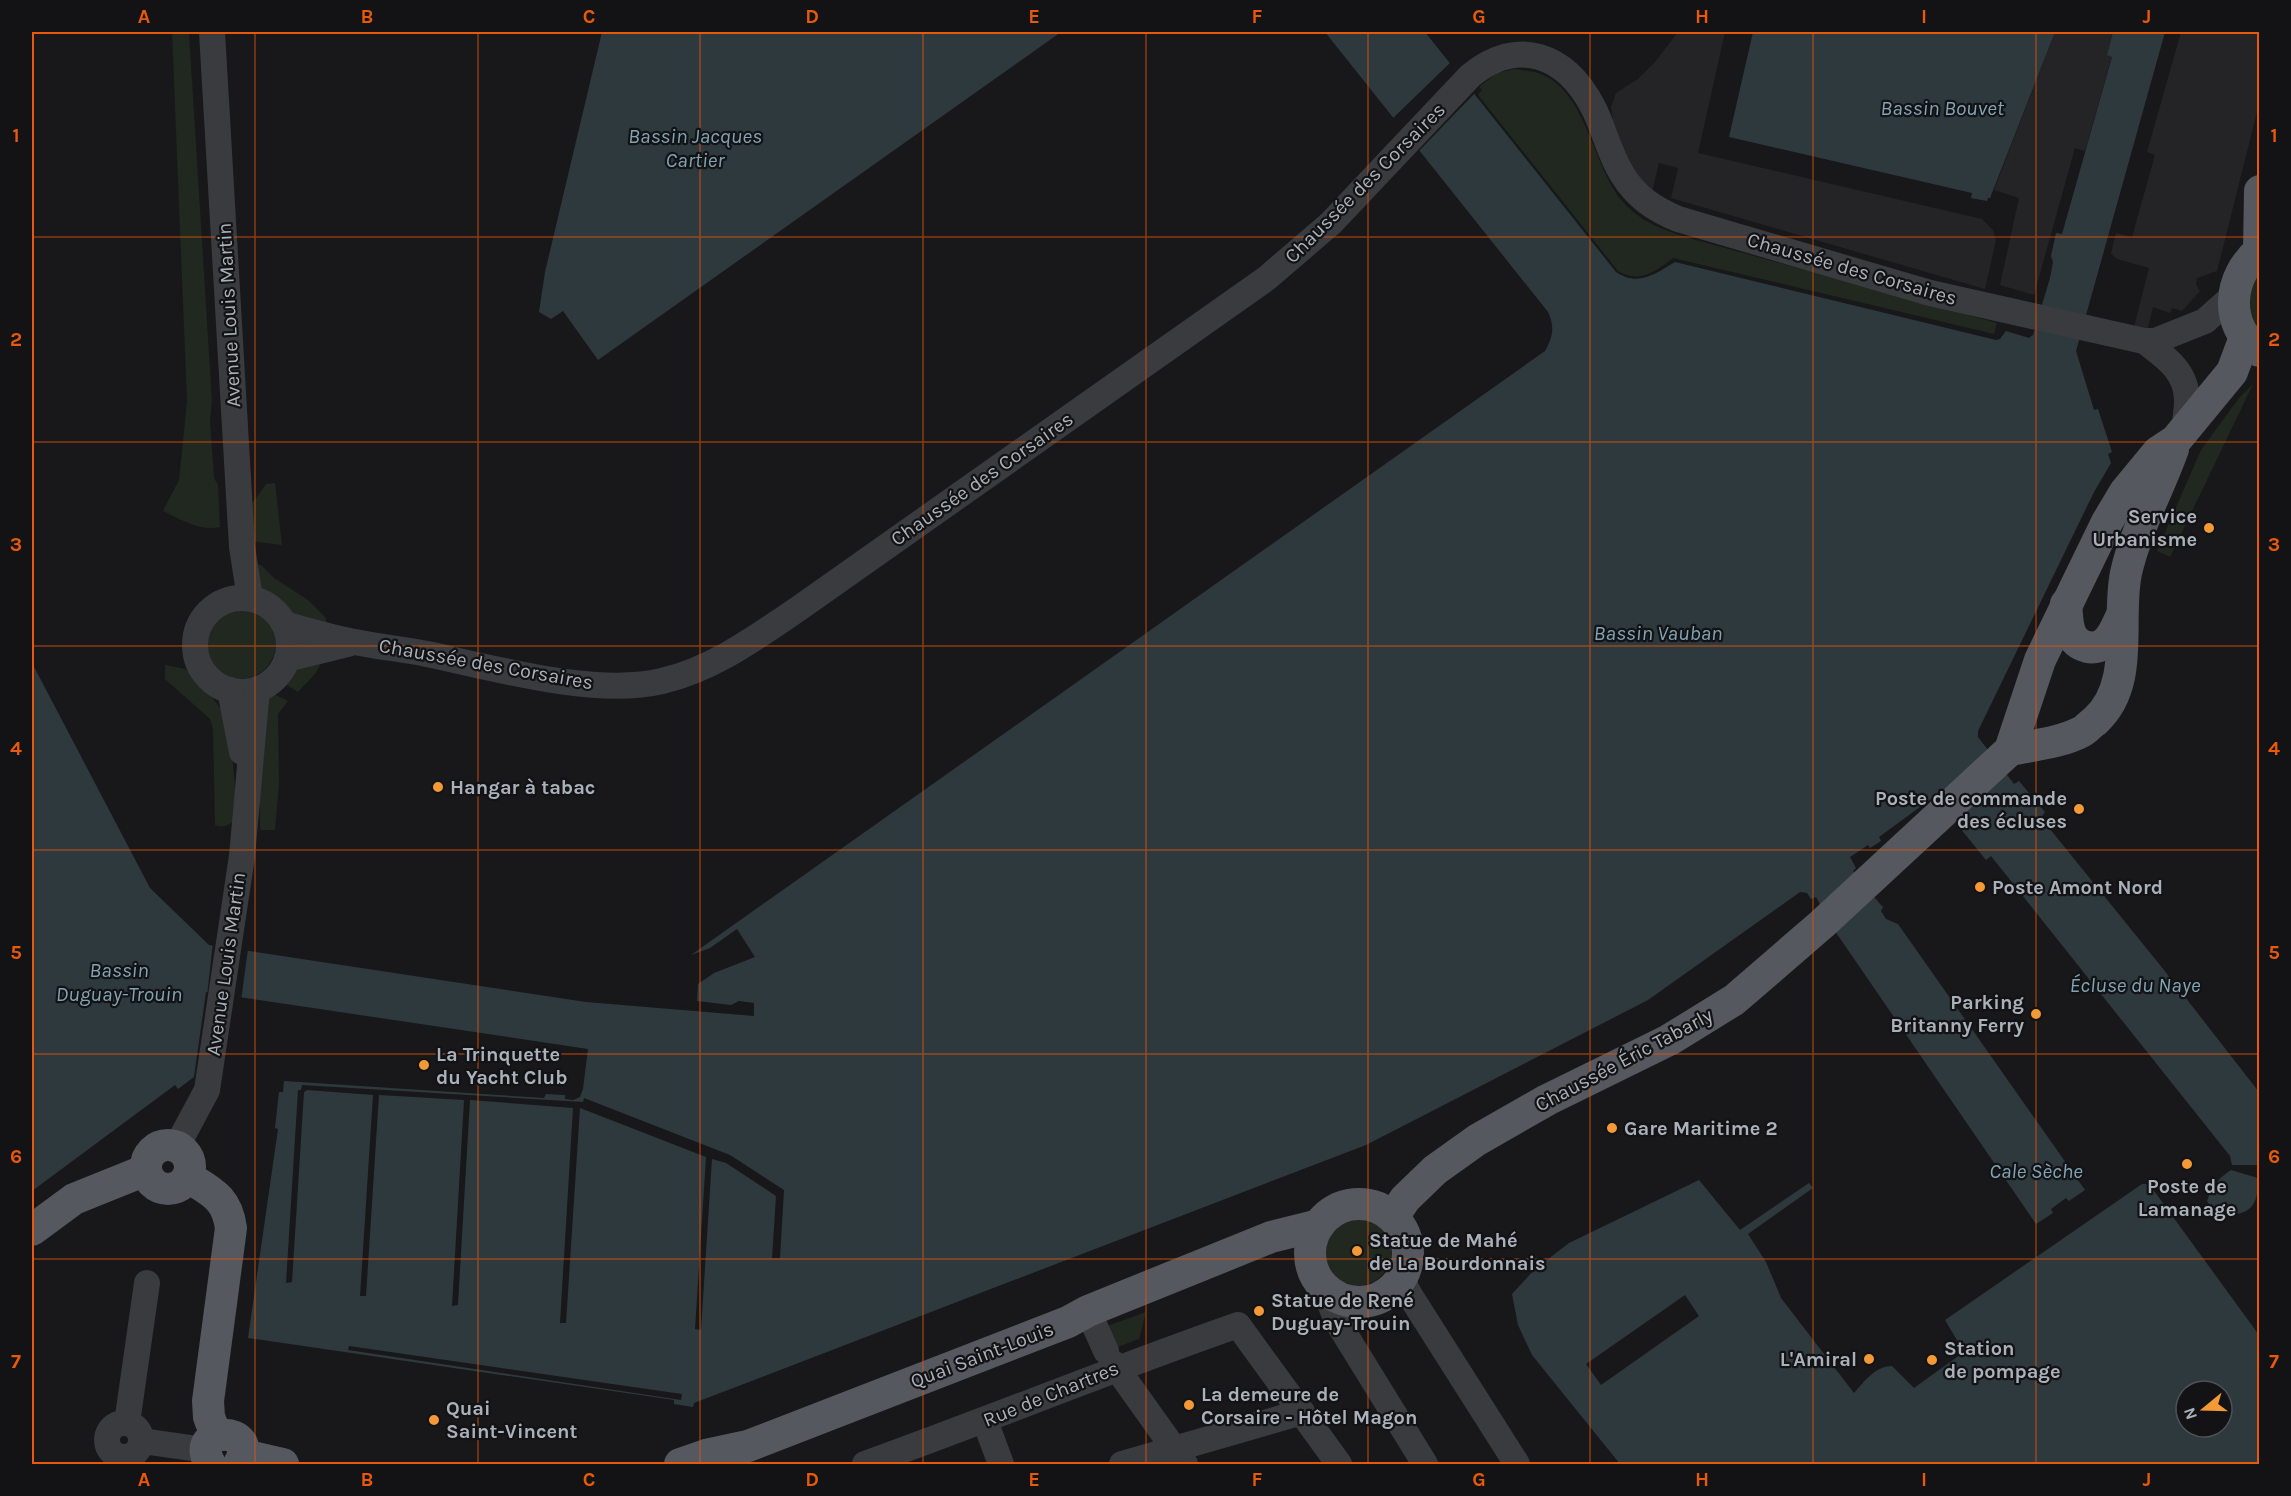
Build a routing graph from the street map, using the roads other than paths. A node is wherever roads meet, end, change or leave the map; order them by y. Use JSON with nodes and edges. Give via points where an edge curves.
{"nodes":[{"id":1,"x":212,"y":32,"type":"edge"},
{"id":2,"x":2259,"y":191,"type":"edge"},
{"id":3,"x":2259,"y":250,"type":"edge"},
{"id":4,"x":2234,"y":296,"type":"junction"},
{"id":5,"x":2205,"y":321,"type":"junction"},
{"id":6,"x":2138,"y":340,"type":"junction"},
{"id":7,"x":2247,"y":350,"type":"edge"},
{"id":8,"x":2181,"y":435,"type":"junction"},
{"id":9,"x":250,"y":598,"type":"junction"},
{"id":10,"x":2067,"y":604,"type":"junction"},
{"id":11,"x":2122,"y":615,"type":"junction"},
{"id":12,"x":284,"y":624,"type":"junction"},
{"id":13,"x":356,"y":643,"type":"junction"},
{"id":14,"x":287,"y":659,"type":"junction"},
{"id":15,"x":257,"y":689,"type":"junction"},
{"id":16,"x":230,"y":690,"type":"junction"},
{"id":17,"x":2022,"y":741,"type":"junction"},
{"id":18,"x":248,"y":774,"type":"junction"},
{"id":19,"x":177,"y":1146,"type":"junction"},
{"id":20,"x":146,"y":1170,"type":"junction"},
{"id":21,"x":188,"y":1177,"type":"junction"},
{"id":22,"x":1393,"y":1217,"type":"junction"},
{"id":23,"x":1319,"y":1225,"type":"junction"},
{"id":24,"x":32,"y":1230,"type":"edge"},
{"id":25,"x":1281,"y":1235,"type":"junction"},
{"id":26,"x":1317,"y":1273,"type":"junction"},
{"id":27,"x":1403,"y":1276,"type":"junction"},
{"id":28,"x":147,"y":1283,"type":"dead end"},
{"id":29,"x":1088,"y":1311,"type":"junction"},
{"id":30,"x":1111,"y":1361,"type":"junction"},
{"id":31,"x":1302,"y":1412,"type":"junction"},
{"id":32,"x":985,"y":1421,"type":"junction"},
{"id":33,"x":134,"y":1432,"type":"junction"},
{"id":34,"x":210,"y":1450,"type":"edge"},
{"id":35,"x":1179,"y":1456,"type":"edge"},
{"id":36,"x":241,"y":1460,"type":"edge"},
{"id":37,"x":121,"y":1461,"type":"edge"},
{"id":38,"x":283,"y":1464,"type":"edge"},
{"id":39,"x":680,"y":1464,"type":"edge"},
{"id":40,"x":865,"y":1464,"type":"edge"},
{"id":41,"x":1001,"y":1464,"type":"edge"},
{"id":42,"x":1122,"y":1464,"type":"edge"},
{"id":43,"x":1339,"y":1464,"type":"edge"},
{"id":44,"x":1425,"y":1464,"type":"edge"},
{"id":45,"x":1517,"y":1464,"type":"edge"}],
"edges":[{"from":1,"to":9,"type":"street","name":"Avenue Louis Martin","via":[[242,547]]},
{"from":2,"to":3,"type":"main road"},
{"from":3,"to":4,"type":"main road","via":[[2241,270]]},
{"from":4,"to":5,"type":"street","name":"Chaussée des Corsaires"},
{"from":4,"to":7,"type":"main road","via":[[2236,318]]},
{"from":5,"to":6,"type":"street","name":"Chaussée des Corsaires","via":[[2155,341]]},
{"from":5,"to":7,"type":"street"},
{"from":6,"to":8,"type":"street","via":[[2167,357],[2184,381],[2187,403]]},
{"from":6,"to":13,"type":"street","name":"Chaussée des Corsaires","via":[[1919,290],[1711,230],[1656,210],[1622,174],[1593,106],[1561,67],[1535,54],[1509,55],[1470,76],[1331,223],[1267,278],[798,609],[716,661],[660,681],[607,684],[532,676]]},
{"from":7,"to":8,"type":"main road","name":"Chaussée Éric Tabarly"},
{"from":8,"to":10,"type":"main road","name":"Chaussée Éric Tabarly","via":[[2158,452],[2125,492]]},
{"from":8,"to":11,"type":"main road","name":"Chaussée Éric Tabarly","via":[[2134,544]]},
{"from":9,"to":12,"type":"street","via":[[270,607]]},
{"from":9,"to":16,"type":"street","via":[[218,605],[200,623],[196,636],[197,659],[205,673]]},
{"from":10,"to":11,"type":"main road","name":"Chaussée Éric Tabarly","via":[[2069,630],[2073,639],[2086,647],[2109,640]]},
{"from":10,"to":17,"type":"main road","name":"Chaussée Éric Tabarly","via":[[2040,660]]},
{"from":11,"to":17,"type":"main road","name":"Chaussée Éric Tabarly","via":[[2121,672],[2101,715],[2082,732]]},
{"from":12,"to":13,"type":"street","name":"Chaussée des Corsaires"},
{"from":12,"to":14,"type":"street","via":[[288,635]]},
{"from":13,"to":14,"type":"street","name":"Chaussée des Corsaires"},
{"from":14,"to":15,"type":"street","via":[[274,679]]},
{"from":15,"to":16,"type":"street"},
{"from":15,"to":18,"type":"street","name":"Avenue Louis Martin"},
{"from":16,"to":18,"type":"street","name":"Avenue Louis Martin"},
{"from":17,"to":22,"type":"main road","name":"Chaussée Éric Tabarly","via":[[1734,1000],[1669,1040],[1547,1100],[1478,1140],[1435,1170],[1405,1199]]},
{"from":18,"to":19,"type":"street","name":"Avenue Louis Martin","via":[[242,856],[207,1090]]},
{"from":19,"to":20,"type":"main road","via":[[157,1147],[148,1157]]},
{"from":19,"to":21,"type":"main road","via":[[188,1156]]},
{"from":20,"to":21,"type":"main road","via":[[153,1184],[166,1190],[179,1187]]},
{"from":20,"to":24,"type":"main road","via":[[74,1199]]},
{"from":21,"to":34,"type":"main road","via":[[217,1195],[226,1207],[231,1233],[208,1401]]},
{"from":22,"to":23,"type":"main road","via":[[1370,1205],[1354,1204],[1330,1213]]},
{"from":22,"to":27,"type":"main road","via":[[1408,1244]]},
{"from":23,"to":25,"type":"main road","name":"Quai Saint-Louis"},
{"from":23,"to":26,"type":"main road","via":[[1312,1241]]},
{"from":25,"to":26,"type":"main road"},
{"from":25,"to":29,"type":"main road","name":"Quai Saint-Louis"},
{"from":26,"to":27,"type":"main road","via":[[1341,1299],[1363,1302],[1384,1296]]},
{"from":26,"to":44,"type":"street","via":[[1338,1323]]},
{"from":27,"to":45,"type":"street","via":[[1411,1297]]},
{"from":28,"to":33,"type":"street"},
{"from":29,"to":30,"type":"street"},
{"from":29,"to":39,"type":"main road","name":"Quai Saint-Louis","via":[[748,1446]]},
{"from":30,"to":31,"type":"street","name":"Rue de Chartres","via":[[1238,1325]]},
{"from":30,"to":32,"type":"street","name":"Rue de Chartres"},
{"from":30,"to":35,"type":"street"},
{"from":31,"to":35,"type":"street"},
{"from":31,"to":43,"type":"street"},
{"from":32,"to":40,"type":"street","name":"Rue de Chartres"},
{"from":32,"to":41,"type":"street"},
{"from":33,"to":34,"type":"street"},
{"from":33,"to":37,"type":"street","via":[[114,1426],[107,1438],[109,1449]]},
{"from":34,"to":36,"type":"main road","via":[[228,1434],[238,1439],[243,1449]]},
{"from":35,"to":42,"type":"street"},
{"from":36,"to":38,"type":"main road"}]}
